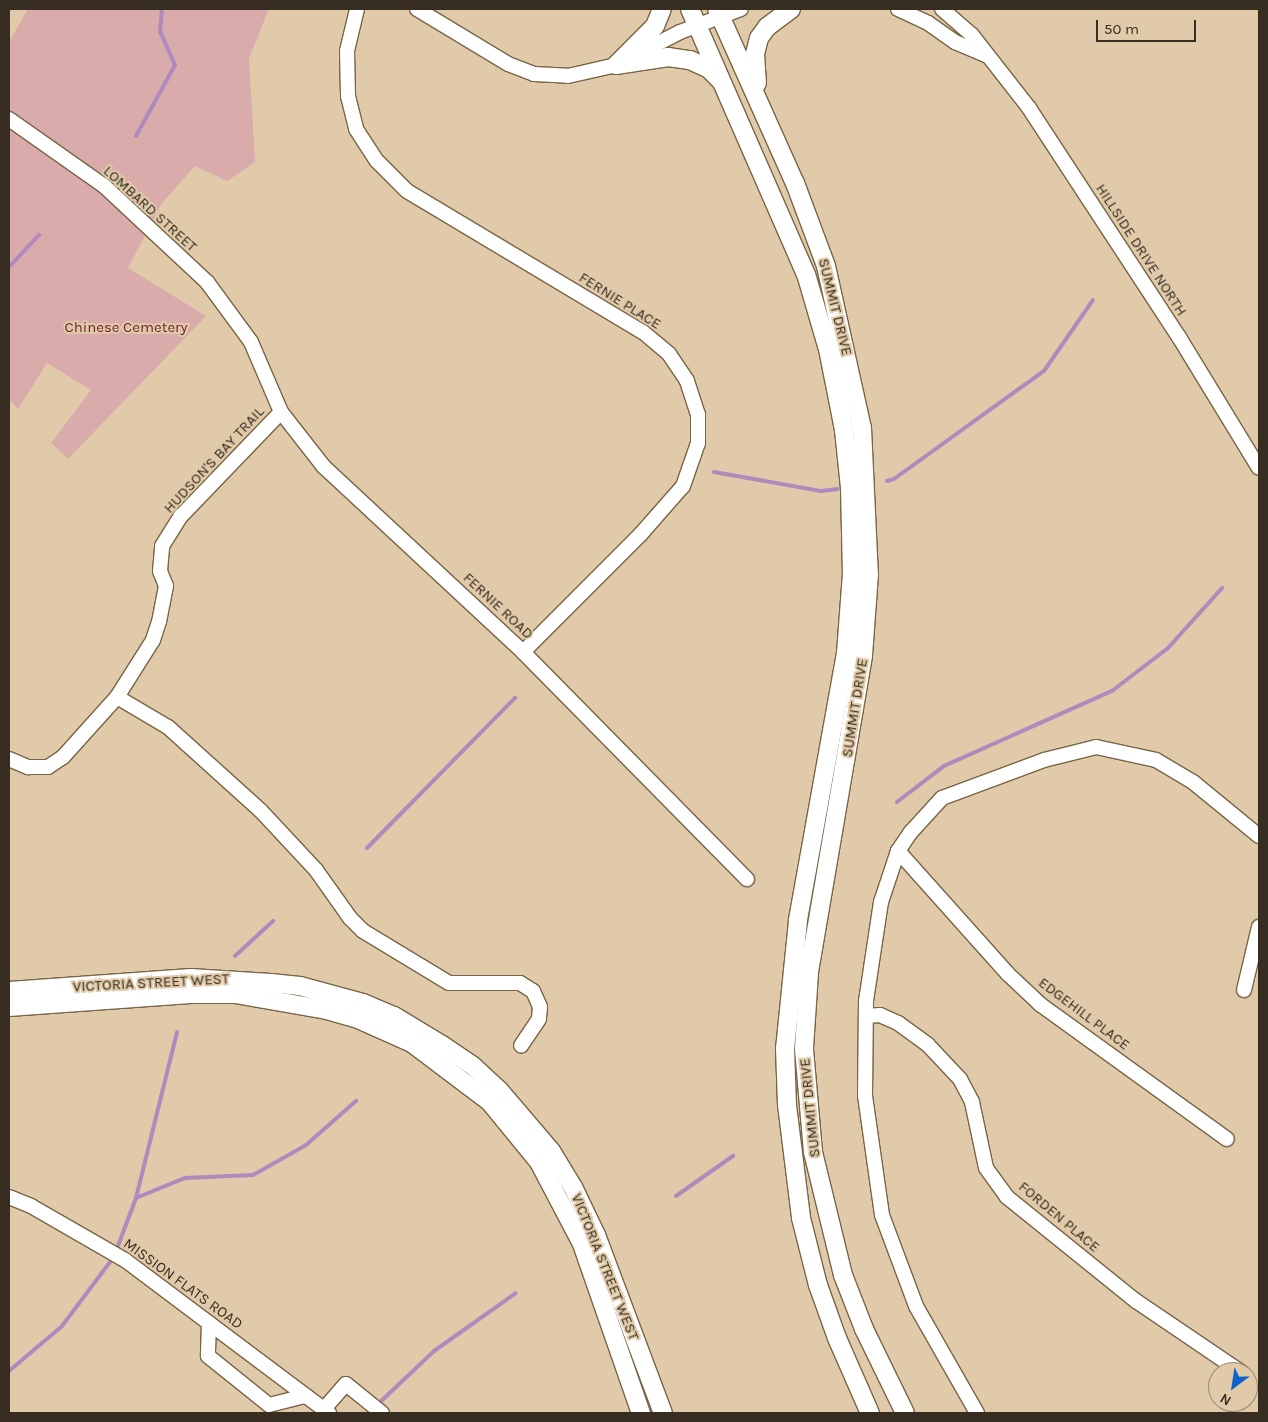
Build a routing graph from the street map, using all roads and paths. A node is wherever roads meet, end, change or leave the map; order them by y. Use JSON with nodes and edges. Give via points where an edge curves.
{"nodes":[{"id":1,"x":357,"y":9,"type":"edge"},
{"id":2,"x":417,"y":9,"type":"edge"},
{"id":3,"x":662,"y":9,"type":"edge"},
{"id":4,"x":690,"y":9,"type":"edge"},
{"id":5,"x":741,"y":9,"type":"edge"},
{"id":6,"x":791,"y":9,"type":"edge"},
{"id":7,"x":898,"y":9,"type":"edge"},
{"id":8,"x":942,"y":9,"type":"edge"},
{"id":9,"x":719,"y":13,"type":"edge"},
{"id":10,"x":698,"y":25,"type":"junction"},
{"id":11,"x":987,"y":55,"type":"junction"},
{"id":12,"x":616,"y":65,"type":"junction"},
{"id":13,"x":725,"y":86,"type":"junction"},
{"id":14,"x":758,"y":96,"type":"junction"},
{"id":15,"x":9,"y":119,"type":"edge"},
{"id":16,"x":251,"y":342,"type":"joint"},
{"id":17,"x":280,"y":412,"type":"junction"},
{"id":18,"x":1259,"y":468,"type":"edge"},
{"id":19,"x":523,"y":652,"type":"junction"},
{"id":20,"x":117,"y":697,"type":"junction"},
{"id":21,"x":9,"y":759,"type":"edge"},
{"id":22,"x":1259,"y":836,"type":"edge"},
{"id":23,"x":898,"y":851,"type":"junction"},
{"id":24,"x":748,"y":879,"type":"dead end"},
{"id":25,"x":1259,"y":927,"type":"edge"},
{"id":26,"x":1244,"y":990,"type":"dead end"},
{"id":27,"x":9,"y":991,"type":"edge"},
{"id":28,"x":9,"y":1007,"type":"edge"},
{"id":29,"x":866,"y":1016,"type":"junction"},
{"id":30,"x":521,"y":1046,"type":"dead end"},
{"id":31,"x":1226,"y":1138,"type":"dead end"},
{"id":32,"x":9,"y":1197,"type":"edge"},
{"id":33,"x":209,"y":1323,"type":"junction"},
{"id":34,"x":1226,"y":1362,"type":"edge"},
{"id":35,"x":856,"y":1378,"type":"junction"},
{"id":36,"x":306,"y":1396,"type":"junction"},
{"id":37,"x":326,"y":1411,"type":"edge"},
{"id":38,"x":382,"y":1413,"type":"edge"},
{"id":39,"x":641,"y":1413,"type":"edge"},
{"id":40,"x":663,"y":1413,"type":"edge"},
{"id":41,"x":870,"y":1413,"type":"edge"},
{"id":42,"x":884,"y":1413,"type":"edge"},
{"id":43,"x":904,"y":1413,"type":"edge"},
{"id":44,"x":977,"y":1413,"type":"edge"}],
"edges":[{"from":1,"to":19,"type":"street","name":"FERNIE PLACE","via":[[347,51],[348,96],[356,129],[377,161],[407,191],[644,332],[669,354],[687,381],[698,414],[698,443],[683,486]]},
{"from":2,"to":12,"type":"street","via":[[508,64],[534,74],[568,76]]},
{"from":3,"to":12,"type":"main road","via":[[655,26]]},
{"from":4,"to":10,"type":"main road","name":"SUMMIT DRIVE"},
{"from":5,"to":9,"type":"street"},
{"from":6,"to":14,"type":"main road","via":[[767,27],[757,43]]},
{"from":7,"to":11,"type":"street","via":[[928,23],[955,42]]},
{"from":8,"to":11,"type":"street","name":"HILLSIDE DRIVE NORTH","via":[[972,35]]},
{"from":9,"to":10,"type":"street"},
{"from":9,"to":14,"type":"main road","name":"SUMMIT DRIVE"},
{"from":10,"to":12,"type":"street"},
{"from":10,"to":13,"type":"main road","name":"SUMMIT DRIVE"},
{"from":11,"to":18,"type":"street","name":"HILLSIDE DRIVE NORTH","via":[[1038,121]]},
{"from":12,"to":13,"type":"main road","via":[[668,57],[690,60],[709,69]]},
{"from":13,"to":35,"type":"main road","name":"SUMMIT DRIVE","via":[[806,274],[828,349],[844,430],[850,488],[852,572],[846,653],[798,921],[786,1048],[787,1105],[801,1218],[818,1285]]},
{"from":14,"to":43,"type":"main road","name":"SUMMIT DRIVE","via":[[826,266],[862,428],[869,574],[863,656],[814,936],[804,1048],[813,1152],[843,1274],[864,1329]]},
{"from":15,"to":16,"type":"street","name":"LOMBARD STREET","via":[[103,185],[207,282]]},
{"from":16,"to":17,"type":"street","name":"FERNIE ROAD"},
{"from":17,"to":19,"type":"street","name":"FERNIE ROAD","via":[[324,467]]},
{"from":17,"to":20,"type":"street","name":"HUDSON'S BAY TRAIL","via":[[172,529],[158,558],[166,586],[153,640]]},
{"from":19,"to":24,"type":"street","name":"FERNIE ROAD"},
{"from":20,"to":21,"type":"street","via":[[63,757],[48,767],[28,767]]},
{"from":20,"to":30,"type":"street","via":[[168,727],[261,811],[306,858],[363,931],[449,983],[520,983],[533,991],[540,1007],[539,1020]]},
{"from":22,"to":23,"type":"street","via":[[1193,782],[1156,760],[1096,747],[1044,760],[942,798]]},
{"from":23,"to":29,"type":"street","via":[[881,902]]},
{"from":23,"to":31,"type":"street","name":"EDGEHILL PLACE","via":[[1008,974],[1041,1005]]},
{"from":25,"to":26,"type":"street"},
{"from":27,"to":40,"type":"main road","name":"VICTORIA STREET WEST","via":[[191,978],[300,986],[363,1003],[394,1016],[442,1045],[473,1066],[499,1090],[551,1151],[573,1187],[596,1235]]},
{"from":28,"to":39,"type":"main road","name":"VICTORIA STREET WEST","via":[[181,994],[235,994],[327,1010],[358,1019],[412,1043],[490,1102],[539,1162],[582,1244]]},
{"from":29,"to":34,"type":"street","name":"FORDEN PLACE","via":[[880,1015],[898,1023],[928,1045],[960,1079],[972,1102],[986,1168],[1007,1197],[1136,1301]]},
{"from":29,"to":44,"type":"street","via":[[865,1095],[882,1215],[916,1306]]},
{"from":32,"to":33,"type":"street","name":"MISSION FLATS ROAD","via":[[125,1260]]},
{"from":33,"to":36,"type":"street","name":"MISSION FLATS ROAD"},
{"from":33,"to":36,"type":"street","via":[[208,1356],[269,1405]]},
{"from":35,"to":41,"type":"main road"},
{"from":35,"to":42,"type":"main road"},
{"from":36,"to":37,"type":"street","name":"MISSION FLATS ROAD"},
{"from":37,"to":38,"type":"street","via":[[346,1384]]}]}
